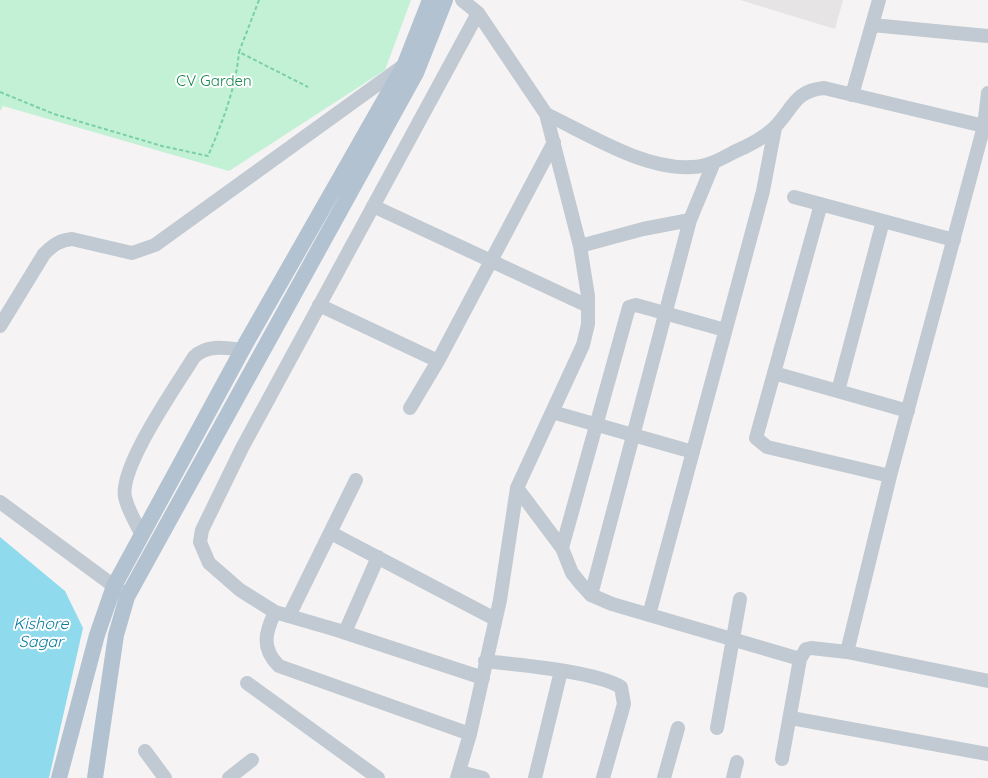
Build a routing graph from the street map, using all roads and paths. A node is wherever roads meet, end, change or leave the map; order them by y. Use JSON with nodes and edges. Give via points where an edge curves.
{"nodes":[{"id":1,"x":259,"y":0,"type":"edge"},
{"id":2,"x":430,"y":0,"type":"edge"},
{"id":3,"x":445,"y":0,"type":"edge"},
{"id":4,"x":462,"y":0,"type":"edge"},
{"id":5,"x":879,"y":0,"type":"edge"},
{"id":6,"x":478,"y":13,"type":"junction"},
{"id":7,"x":872,"y":25,"type":"junction"},
{"id":8,"x":988,"y":36,"type":"edge"},
{"id":9,"x":239,"y":52,"type":"junction"},
{"id":10,"x":405,"y":64,"type":"junction"},
{"id":11,"x":308,"y":87,"type":"dead end"},
{"id":12,"x":0,"y":92,"type":"edge"},
{"id":13,"x":988,"y":93,"type":"edge"},
{"id":14,"x":852,"y":95,"type":"junction"},
{"id":15,"x":546,"y":114,"type":"junction"},
{"id":16,"x":986,"y":127,"type":"edge"},
{"id":17,"x":775,"y":128,"type":"junction"},
{"id":18,"x":554,"y":142,"type":"junction"},
{"id":19,"x":714,"y":162,"type":"junction"},
{"id":20,"x":794,"y":197,"type":"dead end"},
{"id":21,"x":820,"y":204,"type":"junction"},
{"id":22,"x":373,"y":206,"type":"junction"},
{"id":23,"x":690,"y":220,"type":"junction"},
{"id":24,"x":883,"y":221,"type":"junction"},
{"id":25,"x":954,"y":240,"type":"junction"},
{"id":26,"x":580,"y":246,"type":"junction"},
{"id":27,"x":490,"y":262,"type":"junction"},
{"id":28,"x":319,"y":305,"type":"junction"},
{"id":29,"x":588,"y":306,"type":"junction"},
{"id":30,"x":664,"y":313,"type":"junction"},
{"id":31,"x":0,"y":326,"type":"edge"},
{"id":32,"x":725,"y":330,"type":"junction"},
{"id":33,"x":243,"y":350,"type":"junction"},
{"id":34,"x":438,"y":361,"type":"junction"},
{"id":35,"x":774,"y":373,"type":"junction"},
{"id":36,"x":838,"y":391,"type":"junction"},
{"id":37,"x":410,"y":408,"type":"dead end"},
{"id":38,"x":908,"y":411,"type":"junction"},
{"id":39,"x":552,"y":412,"type":"junction"},
{"id":40,"x":598,"y":425,"type":"junction"},
{"id":41,"x":633,"y":435,"type":"junction"},
{"id":42,"x":693,"y":452,"type":"junction"},
{"id":43,"x":890,"y":476,"type":"junction"},
{"id":44,"x":356,"y":480,"type":"dead end"},
{"id":45,"x":516,"y":488,"type":"junction"},
{"id":46,"x":0,"y":502,"type":"edge"},
{"id":47,"x":331,"y":533,"type":"junction"},
{"id":48,"x":142,"y":536,"type":"junction"},
{"id":49,"x":562,"y":548,"type":"junction"},
{"id":50,"x":378,"y":557,"type":"junction"},
{"id":51,"x":114,"y":586,"type":"junction"},
{"id":52,"x":591,"y":594,"type":"junction"},
{"id":53,"x":127,"y":597,"type":"junction"},
{"id":54,"x":740,"y":599,"type":"dead end"},
{"id":55,"x":282,"y":614,"type":"junction"},
{"id":56,"x":649,"y":615,"type":"junction"},
{"id":57,"x":495,"y":619,"type":"junction"},
{"id":58,"x":345,"y":632,"type":"junction"},
{"id":59,"x":734,"y":639,"type":"junction"},
{"id":60,"x":847,"y":652,"type":"junction"},
{"id":61,"x":800,"y":659,"type":"junction"},
{"id":62,"x":485,"y":661,"type":"junction"},
{"id":63,"x":561,"y":671,"type":"junction"},
{"id":64,"x":483,"y":678,"type":"junction"},
{"id":65,"x":988,"y":681,"type":"edge"},
{"id":66,"x":247,"y":683,"type":"dead end"},
{"id":67,"x":791,"y":718,"type":"junction"},
{"id":68,"x":678,"y":728,"type":"dead end"},
{"id":69,"x":717,"y":728,"type":"dead end"},
{"id":70,"x":470,"y":734,"type":"junction"},
{"id":71,"x":144,"y":751,"type":"dead end"},
{"id":72,"x":988,"y":754,"type":"edge"},
{"id":73,"x":782,"y":759,"type":"dead end"},
{"id":74,"x":252,"y":760,"type":"dead end"},
{"id":75,"x":737,"y":762,"type":"dead end"},
{"id":76,"x":459,"y":775,"type":"edge"},
{"id":77,"x":60,"y":778,"type":"edge"},
{"id":78,"x":95,"y":778,"type":"edge"},
{"id":79,"x":165,"y":778,"type":"edge"},
{"id":80,"x":229,"y":778,"type":"edge"},
{"id":81,"x":378,"y":778,"type":"edge"},
{"id":82,"x":483,"y":778,"type":"edge"},
{"id":83,"x":535,"y":778,"type":"edge"},
{"id":84,"x":603,"y":778,"type":"edge"},
{"id":85,"x":664,"y":778,"type":"edge"},
{"id":86,"x":732,"y":778,"type":"edge"}],
"edges":[{"from":1,"to":9,"type":"path"},
{"from":2,"to":10,"type":"main road"},
{"from":3,"to":53,"type":"main road","via":[[416,73]]},
{"from":4,"to":6,"type":"street"},
{"from":5,"to":7,"type":"street"},
{"from":6,"to":15,"type":"street"},
{"from":6,"to":22,"type":"street"},
{"from":7,"to":8,"type":"street"},
{"from":7,"to":14,"type":"street"},
{"from":9,"to":11,"type":"path"},
{"from":9,"to":12,"type":"path","via":[[238,70],[222,124],[208,156],[162,146],[62,116]]},
{"from":10,"to":31,"type":"street","via":[[155,245],[132,253],[72,239],[52,246]]},
{"from":10,"to":33,"type":"main road"},
{"from":13,"to":16,"type":"street"},
{"from":14,"to":16,"type":"street"},
{"from":14,"to":17,"type":"street","via":[[824,88],[811,89],[796,99]]},
{"from":15,"to":18,"type":"street"},
{"from":15,"to":19,"type":"street","via":[[652,163],[693,168]]},
{"from":16,"to":25,"type":"street"},
{"from":17,"to":19,"type":"street","via":[[763,138]]},
{"from":17,"to":32,"type":"street","via":[[764,191]]},
{"from":18,"to":26,"type":"street"},
{"from":18,"to":27,"type":"street"},
{"from":19,"to":23,"type":"street"},
{"from":20,"to":21,"type":"street"},
{"from":21,"to":24,"type":"street"},
{"from":21,"to":35,"type":"street"},
{"from":22,"to":27,"type":"street"},
{"from":22,"to":28,"type":"street"},
{"from":23,"to":26,"type":"street"},
{"from":23,"to":30,"type":"street"},
{"from":24,"to":25,"type":"street"},
{"from":24,"to":36,"type":"street"},
{"from":25,"to":38,"type":"street"},
{"from":26,"to":29,"type":"street"},
{"from":27,"to":29,"type":"street"},
{"from":27,"to":34,"type":"street"},
{"from":28,"to":34,"type":"street"},
{"from":28,"to":55,"type":"street","via":[[242,448],[200,542],[209,563],[240,590]]},
{"from":29,"to":39,"type":"street","via":[[583,345]]},
{"from":30,"to":32,"type":"street"},
{"from":30,"to":40,"type":"street","via":[[636,306],[629,308]]},
{"from":30,"to":41,"type":"street"},
{"from":32,"to":42,"type":"street"},
{"from":33,"to":48,"type":"main road"},
{"from":33,"to":48,"type":"street","via":[[215,348],[200,351],[138,451],[126,477],[125,496]]},
{"from":34,"to":37,"type":"street"},
{"from":35,"to":36,"type":"street"},
{"from":35,"to":43,"type":"street","via":[[756,438],[761,444]]},
{"from":36,"to":38,"type":"street"},
{"from":38,"to":43,"type":"street"},
{"from":39,"to":40,"type":"street"},
{"from":39,"to":45,"type":"street"},
{"from":40,"to":41,"type":"street"},
{"from":40,"to":49,"type":"street"},
{"from":41,"to":42,"type":"street"},
{"from":41,"to":52,"type":"street"},
{"from":42,"to":56,"type":"street"},
{"from":43,"to":60,"type":"street"},
{"from":44,"to":47,"type":"street"},
{"from":45,"to":49,"type":"street"},
{"from":45,"to":57,"type":"street"},
{"from":46,"to":51,"type":"street"},
{"from":47,"to":50,"type":"street"},
{"from":47,"to":55,"type":"street"},
{"from":48,"to":51,"type":"main road"},
{"from":49,"to":52,"type":"street","via":[[572,573]]},
{"from":50,"to":57,"type":"street"},
{"from":50,"to":58,"type":"street"},
{"from":51,"to":53,"type":"street"},
{"from":51,"to":77,"type":"main road","via":[[97,635]]},
{"from":52,"to":56,"type":"street"},
{"from":53,"to":78,"type":"main road","via":[[114,643]]},
{"from":54,"to":59,"type":"street"},
{"from":55,"to":58,"type":"street"},
{"from":55,"to":70,"type":"street","via":[[269,624],[266,640],[268,655],[279,666]]},
{"from":56,"to":59,"type":"street"},
{"from":57,"to":62,"type":"street"},
{"from":58,"to":64,"type":"street"},
{"from":59,"to":61,"type":"street"},
{"from":59,"to":69,"type":"street"},
{"from":60,"to":61,"type":"street","via":[[811,648]]},
{"from":60,"to":65,"type":"street"},
{"from":61,"to":67,"type":"street"},
{"from":62,"to":63,"type":"street"},
{"from":62,"to":64,"type":"street"},
{"from":63,"to":83,"type":"street"},
{"from":63,"to":84,"type":"street","via":[[612,682],[621,687],[624,704]]},
{"from":64,"to":70,"type":"street"},
{"from":66,"to":81,"type":"street"},
{"from":67,"to":72,"type":"street"},
{"from":67,"to":73,"type":"street"},
{"from":68,"to":85,"type":"street"},
{"from":70,"to":76,"type":"street"},
{"from":71,"to":79,"type":"street"},
{"from":74,"to":80,"type":"street"},
{"from":75,"to":86,"type":"street"},
{"from":76,"to":82,"type":"street"}]}
